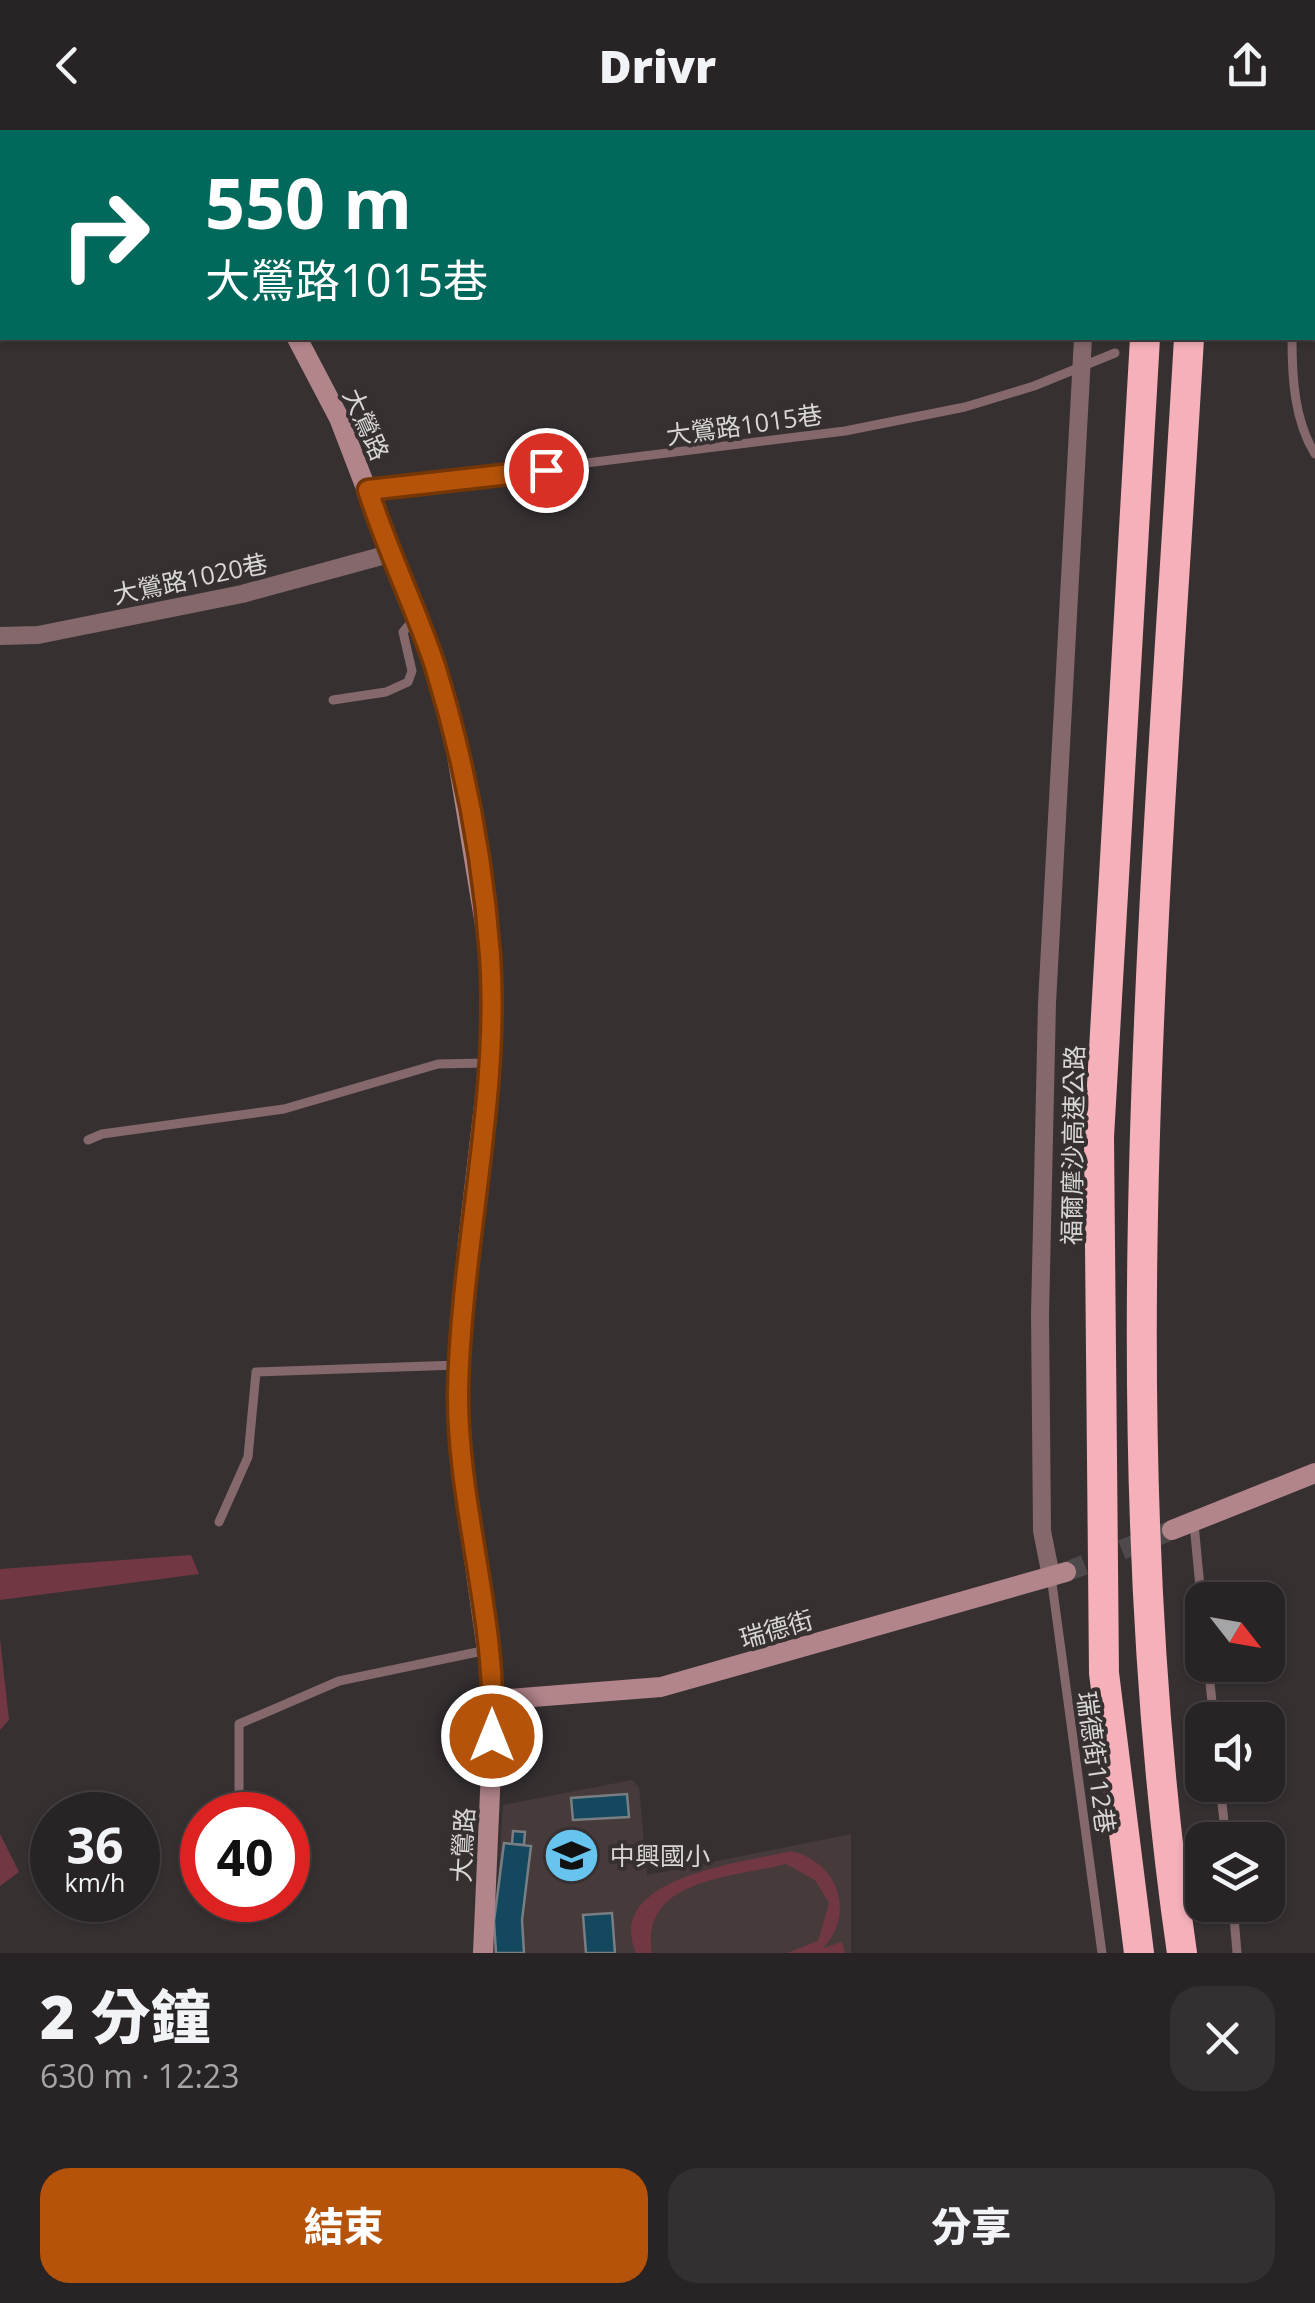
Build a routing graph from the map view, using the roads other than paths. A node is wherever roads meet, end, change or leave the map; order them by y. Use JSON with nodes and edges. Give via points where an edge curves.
{"nodes":[{"id":1,"x":299,"y":340,"type":"edge"},
{"id":2,"x":1083,"y":340,"type":"edge"},
{"id":3,"x":1145,"y":340,"type":"edge"},
{"id":4,"x":1188,"y":340,"type":"edge"},
{"id":5,"x":1292,"y":340,"type":"edge"},
{"id":6,"x":1115,"y":353,"type":"dead end"},
{"id":7,"x":1081,"y":367,"type":"junction"},
{"id":8,"x":1315,"y":454,"type":"edge"},
{"id":9,"x":368,"y":490,"type":"junction"},
{"id":10,"x":389,"y":554,"type":"junction"},
{"id":11,"x":416,"y":616,"type":"junction"},
{"id":12,"x":0,"y":636,"type":"edge"},
{"id":13,"x":334,"y":700,"type":"dead end"},
{"id":14,"x":489,"y":1063,"type":"junction"},
{"id":15,"x":88,"y":1140,"type":"dead end"},
{"id":16,"x":461,"y":1365,"type":"junction"},
{"id":17,"x":1315,"y":1473,"type":"edge"},
{"id":18,"x":219,"y":1522,"type":"dead end"},
{"id":19,"x":1194,"y":1522,"type":"junction"},
{"id":20,"x":1172,"y":1530,"type":"tunnel mouth"},
{"id":21,"x":1058,"y":1574,"type":"junction"},
{"id":22,"x":1200,"y":1582,"type":"edge"},
{"id":23,"x":489,"y":1650,"type":"junction"},
{"id":24,"x":494,"y":1700,"type":"junction"},
{"id":25,"x":239,"y":1792,"type":"edge"},
{"id":26,"x":1234,"y":1922,"type":"edge"},
{"id":27,"x":482,"y":1953,"type":"edge"},
{"id":28,"x":1102,"y":1953,"type":"edge"},
{"id":29,"x":1138,"y":1953,"type":"edge"},
{"id":30,"x":1182,"y":1953,"type":"edge"},
{"id":31,"x":1238,"y":1953,"type":"edge"}],
"edges":[{"from":1,"to":9,"type":"street","name":"大鶯路"},
{"from":2,"to":7,"type":"street"},
{"from":3,"to":29,"type":"highway","name":"福爾摩沙高速公路","via":[[1099,1137],[1104,1674]]},
{"from":4,"to":30,"type":"highway","via":[[1143,1138],[1152,1673]]},
{"from":5,"to":8,"type":"lane","via":[[1304,436]]},
{"from":6,"to":7,"type":"lane","name":"大鶯路1015巷"},
{"from":7,"to":9,"type":"lane","name":"大鶯路1015巷","via":[[966,408],[846,431]]},
{"from":7,"to":21,"type":"street","via":[[1047,1003],[1040,1334],[1042,1531]]},
{"from":9,"to":10,"type":"street","name":"大鶯路"},
{"from":10,"to":11,"type":"street","name":"大鶯路"},
{"from":10,"to":12,"type":"street","name":"大鶯路1020巷","via":[[242,594],[38,636]]},
{"from":11,"to":13,"type":"lane","via":[[403,632],[408,682]]},
{"from":11,"to":14,"type":"street","name":"大鶯路","via":[[453,731],[481,883],[490,956]]},
{"from":14,"to":15,"type":"lane","via":[[438,1064],[284,1109]]},
{"from":14,"to":16,"type":"street","name":"大鶯路"},
{"from":16,"to":18,"type":"lane","via":[[256,1372],[248,1457]]},
{"from":16,"to":23,"type":"street","name":"大鶯路","via":[[462,1474]]},
{"from":17,"to":19,"type":"street"},
{"from":19,"to":20,"type":"street"},
{"from":19,"to":22,"type":"lane"},
{"from":21,"to":24,"type":"street","name":"瑞德街","via":[[661,1687]]},
{"from":21,"to":28,"type":"lane","name":"瑞德街112巷"},
{"from":23,"to":24,"type":"street","name":"大鶯路"},
{"from":23,"to":25,"type":"lane","via":[[339,1681],[239,1724]]},
{"from":24,"to":27,"type":"street","name":"大鶯路"},
{"from":26,"to":31,"type":"lane"}]}
